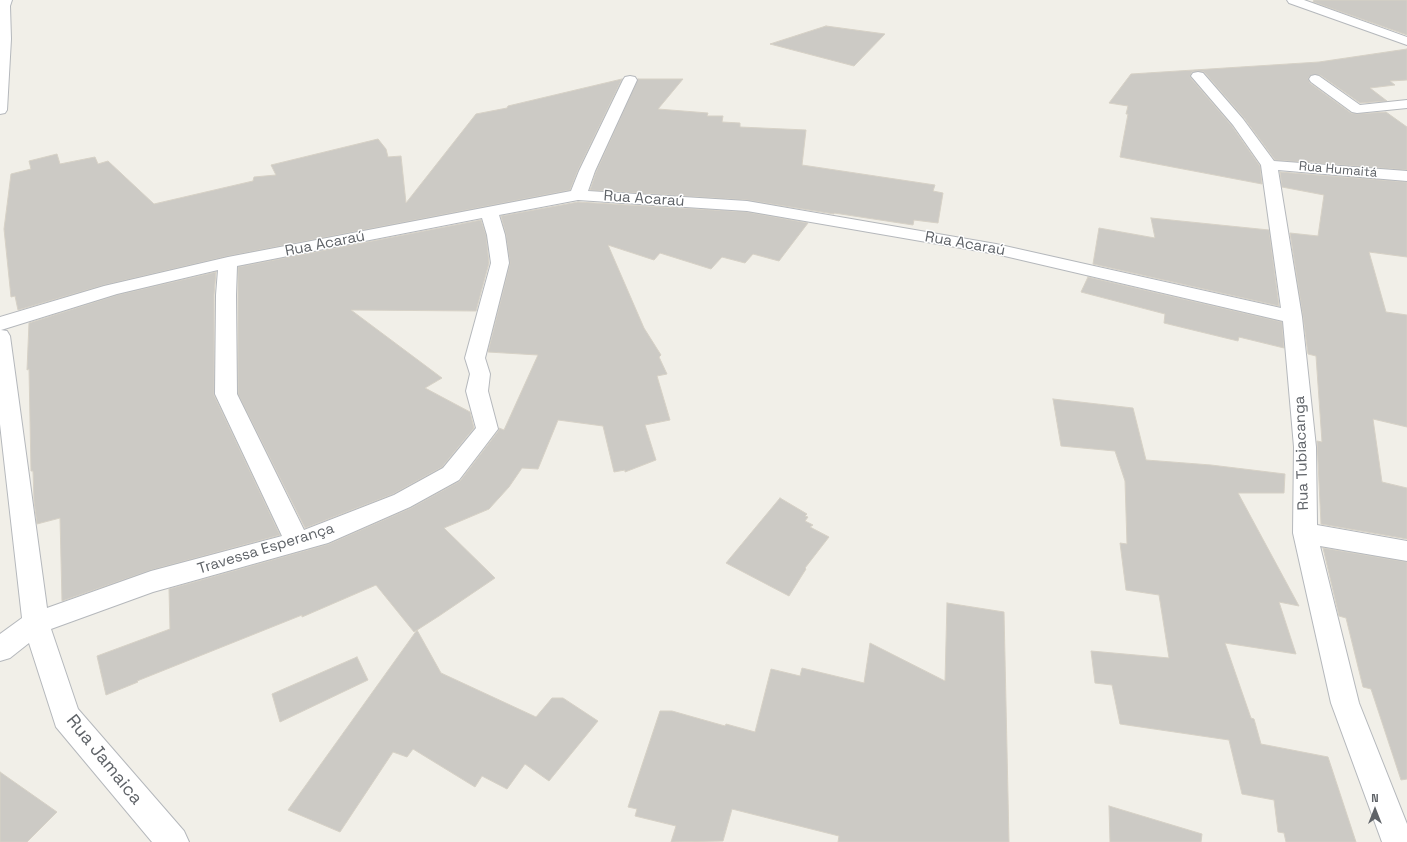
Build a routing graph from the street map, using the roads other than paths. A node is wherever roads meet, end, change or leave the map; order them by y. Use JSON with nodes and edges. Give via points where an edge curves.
{"nodes":[{"id":1,"x":6,"y":0,"type":"edge"},
{"id":2,"x":1293,"y":0,"type":"edge"},
{"id":3,"x":3,"y":39,"type":"edge"},
{"id":4,"x":1407,"y":41,"type":"edge"},
{"id":5,"x":1198,"y":76,"type":"dead end"},
{"id":6,"x":1315,"y":79,"type":"dead end"},
{"id":7,"x":630,"y":80,"type":"dead end"},
{"id":8,"x":1,"y":92,"type":"edge"},
{"id":9,"x":1407,"y":104,"type":"edge"},
{"id":10,"x":0,"y":110,"type":"edge"},
{"id":11,"x":1269,"y":165,"type":"junction"},
{"id":12,"x":1407,"y":176,"type":"edge"},
{"id":13,"x":578,"y":195,"type":"junction"},
{"id":14,"x":489,"y":212,"type":"junction"},
{"id":15,"x":228,"y":262,"type":"junction"},
{"id":16,"x":1292,"y":317,"type":"junction"},
{"id":17,"x":0,"y":324,"type":"edge"},
{"id":18,"x":0,"y":336,"type":"edge"},
{"id":19,"x":1305,"y":533,"type":"junction"},
{"id":20,"x":297,"y":541,"type":"junction"},
{"id":21,"x":1407,"y":550,"type":"edge"},
{"id":22,"x":36,"y":623,"type":"junction"},
{"id":23,"x":0,"y":649,"type":"edge"},
{"id":24,"x":173,"y":842,"type":"edge"},
{"id":25,"x":1398,"y":842,"type":"edge"}],
"edges":[{"from":1,"to":3,"type":"street"},
{"from":2,"to":4,"type":"street"},
{"from":3,"to":8,"type":"street"},
{"from":5,"to":11,"type":"street","name":"Rua Tubiacanga","via":[[1238,122]]},
{"from":6,"to":9,"type":"lane","via":[[1357,109]]},
{"from":7,"to":13,"type":"street"},
{"from":8,"to":10,"type":"street"},
{"from":11,"to":12,"type":"street","name":"Rua Humaitá"},
{"from":11,"to":16,"type":"street","name":"Rua Tubiacanga"},
{"from":13,"to":14,"type":"street","name":"Rua Acaraú"},
{"from":13,"to":16,"type":"street","name":"Rua Acaraú","via":[[755,208],[996,249]]},
{"from":14,"to":15,"type":"street","name":"Rua Acaraú"},
{"from":14,"to":20,"type":"street","name":"Travessa Esperança","via":[[500,263],[475,358],[480,374],[477,391],[487,429],[451,474],[402,501],[319,536]]},
{"from":15,"to":17,"type":"street","name":"Rua Acaraú","via":[[111,290]]},
{"from":15,"to":20,"type":"street","via":[[226,394]]},
{"from":16,"to":19,"type":"street","name":"Rua Tubiacanga","via":[[1304,447]]},
{"from":18,"to":22,"type":"street","name":"Rua Jamaica"},
{"from":19,"to":21,"type":"street"},
{"from":19,"to":25,"type":"street","name":"Rua Tubiacanga","via":[[1345,703]]},
{"from":20,"to":22,"type":"street","name":"Travessa Esperança","via":[[151,582]]},
{"from":22,"to":23,"type":"street","name":"Travessa Esperança"},
{"from":22,"to":24,"type":"street","name":"Rua Jamaica","via":[[66,717]]}]}
